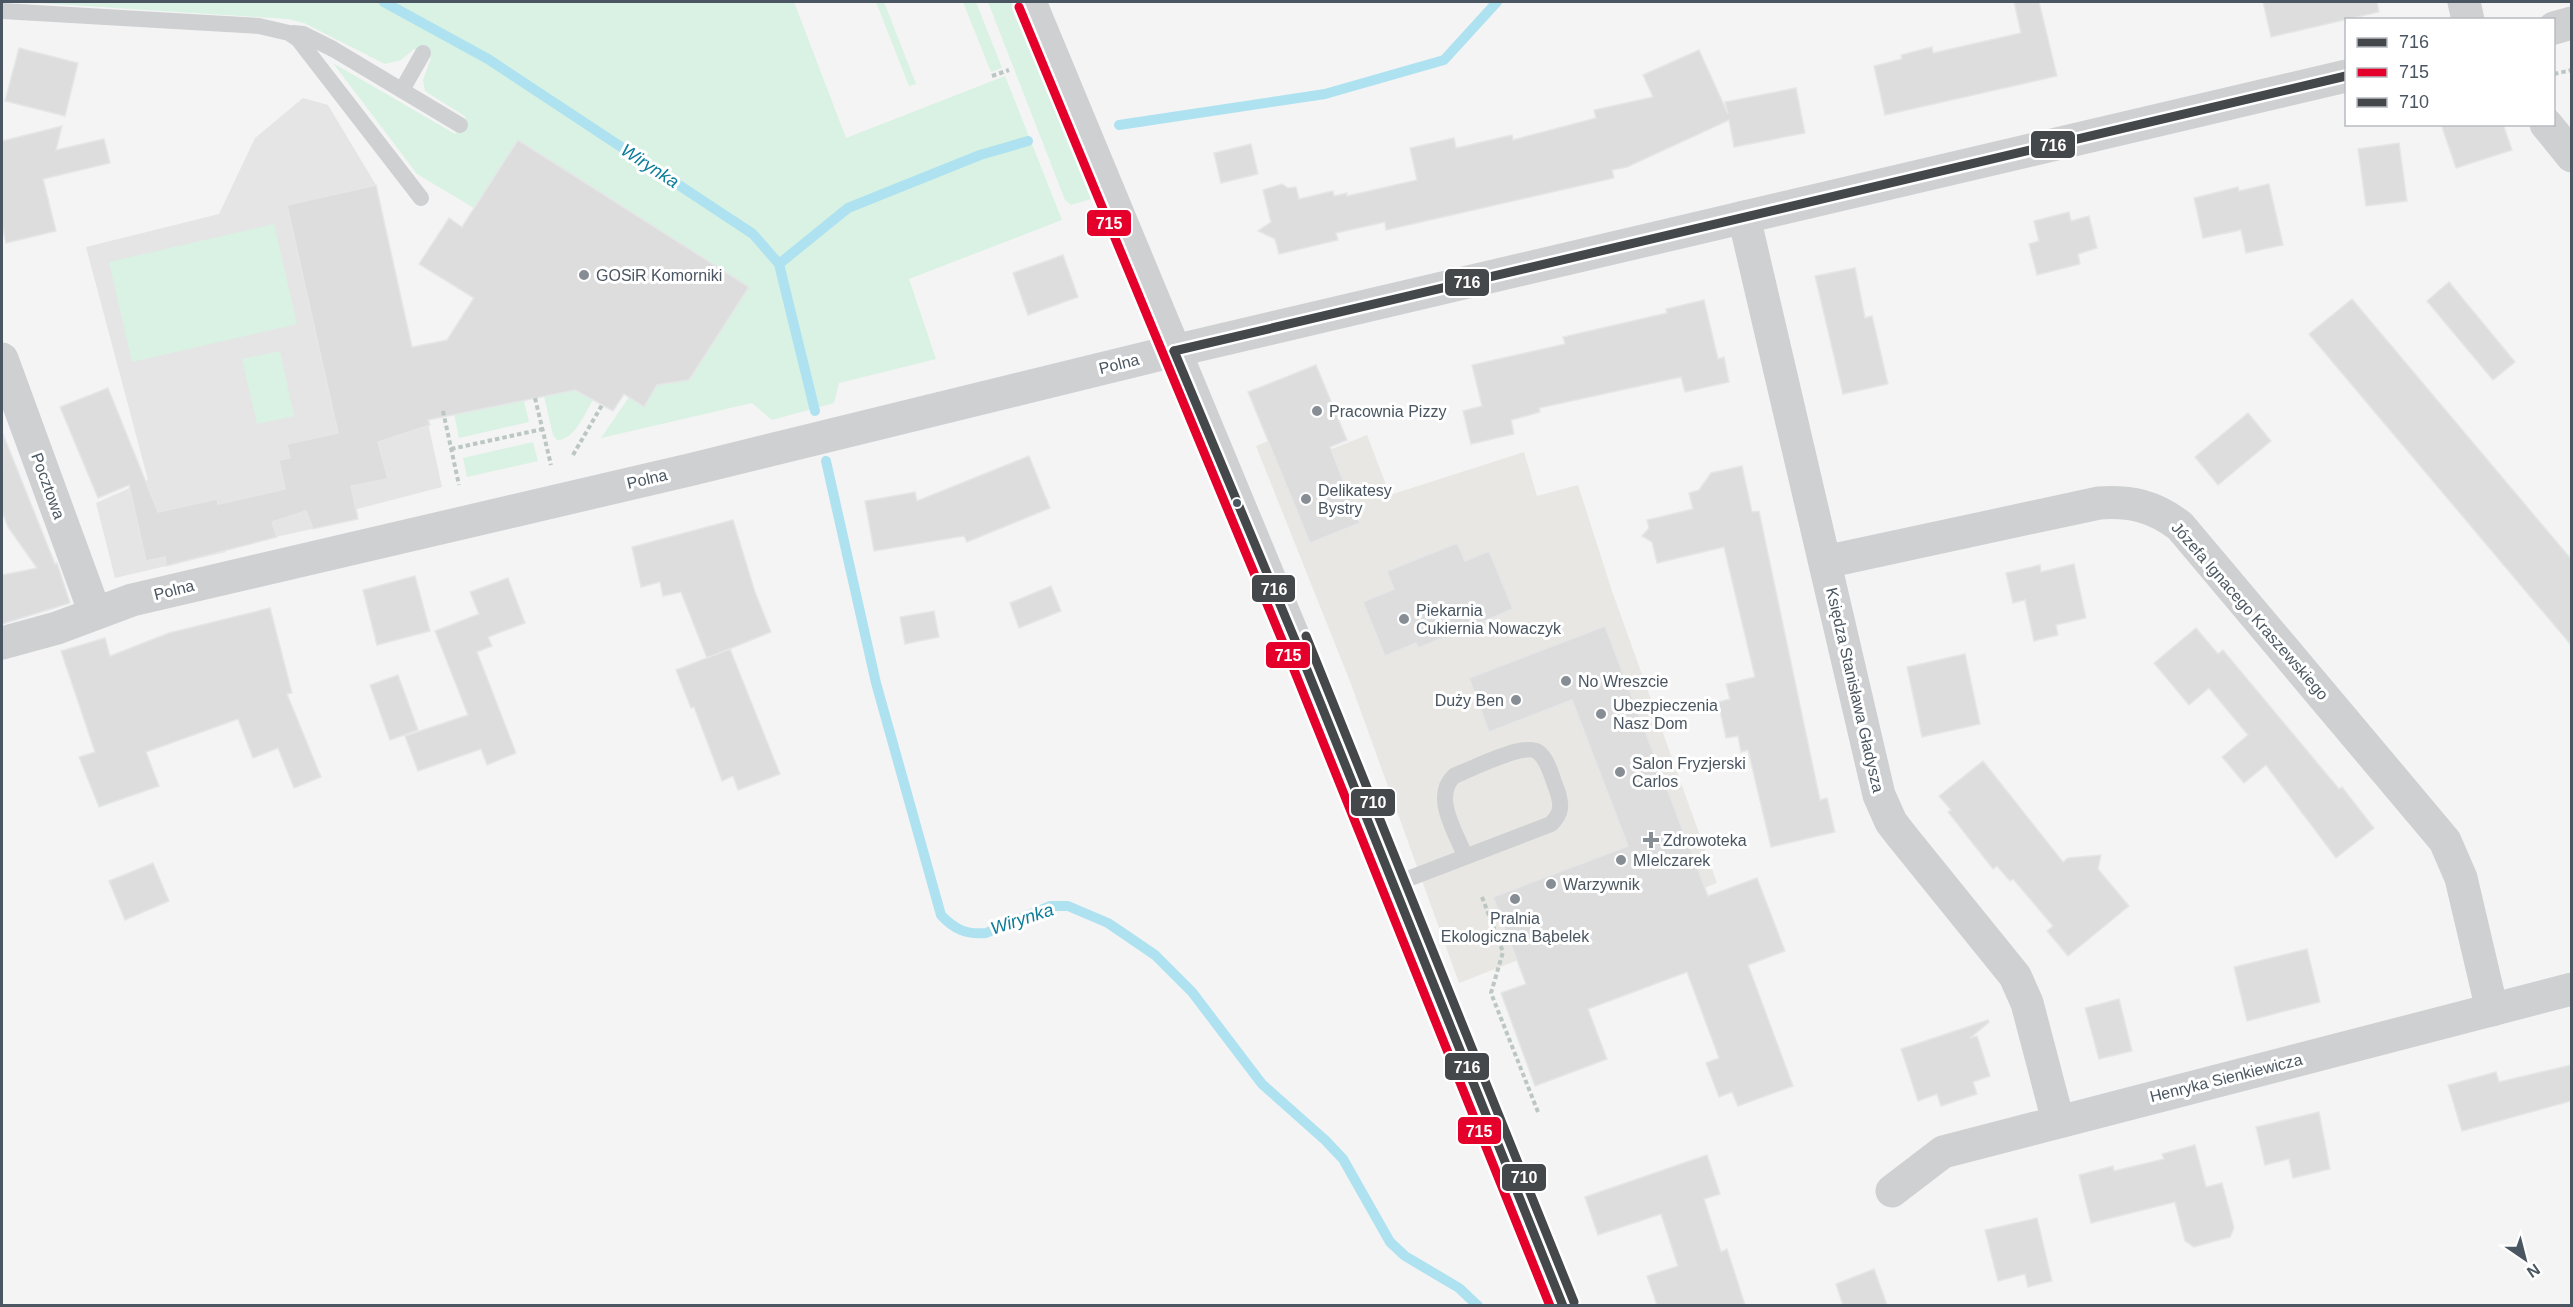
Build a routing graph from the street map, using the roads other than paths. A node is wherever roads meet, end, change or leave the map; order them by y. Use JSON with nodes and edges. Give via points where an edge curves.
{"nodes":[{"id":1,"x":1030,"y":2,"type":"edge"},
{"id":2,"x":2464,"y":2,"type":"edge"},
{"id":3,"x":2,"y":10,"type":"edge"},
{"id":4,"x":2468,"y":18,"type":"edge"},
{"id":5,"x":2571,"y":23,"type":"edge"},
{"id":6,"x":2555,"y":27,"type":"edge"},
{"id":7,"x":289,"y":33,"type":"junction"},
{"id":8,"x":423,"y":53,"type":"dead end"},
{"id":9,"x":2345,"y":76,"type":"edge"},
{"id":10,"x":402,"y":90,"type":"junction"},
{"id":11,"x":460,"y":125,"type":"dead end"},
{"id":12,"x":2548,"y":126,"type":"edge"},
{"id":13,"x":2571,"y":156,"type":"edge"},
{"id":14,"x":421,"y":198,"type":"dead end"},
{"id":15,"x":1744,"y":217,"type":"junction"},
{"id":16,"x":1174,"y":351,"type":"junction"},
{"id":17,"x":2,"y":359,"type":"edge"},
{"id":18,"x":1825,"y":562,"type":"junction"},
{"id":19,"x":95,"y":613,"type":"junction"},
{"id":20,"x":2,"y":643,"type":"edge"},
{"id":21,"x":1465,"y":856,"type":"junction"},
{"id":22,"x":1392,"y":885,"type":"junction"},
{"id":23,"x":2571,"y":989,"type":"edge"},
{"id":24,"x":2492,"y":1010,"type":"junction"},
{"id":25,"x":2058,"y":1121,"type":"junction"},
{"id":26,"x":1892,"y":1191,"type":"dead end"},
{"id":27,"x":1563,"y":1305,"type":"edge"}],
"edges":[{"from":1,"to":16,"type":"street"},
{"from":2,"to":4,"type":"street"},
{"from":3,"to":7,"type":"lane","via":[[258,26]]},
{"from":5,"to":6,"type":"street"},
{"from":7,"to":10,"type":"lane","via":[[313,38]]},
{"from":7,"to":14,"type":"lane","via":[[325,70]]},
{"from":8,"to":10,"type":"lane"},
{"from":9,"to":15,"type":"street","name":"Polna"},
{"from":10,"to":11,"type":"lane"},
{"from":12,"to":13,"type":"street"},
{"from":15,"to":16,"type":"street","name":"Polna"},
{"from":15,"to":18,"type":"street","name":"Księdza Stanisława Gładysza"},
{"from":16,"to":19,"type":"street","name":"Polna","via":[[177,590]]},
{"from":16,"to":22,"type":"street"},
{"from":17,"to":19,"type":"street","name":"Pocztowa"},
{"from":18,"to":24,"type":"street","name":"Józefa Ignacego Kraszewskiego","via":[[2099,503],[2137,504],[2168,517],[2180,526],[2445,841],[2462,878]]},
{"from":18,"to":25,"type":"street","name":"Księdza Stanisława Gładysza","via":[[1884,808],[1901,835],[2015,976],[2027,1003]]},
{"from":19,"to":20,"type":"street","name":"Polna"},
{"from":21,"to":21,"type":"lane","via":[[1551,824],[1557,818],[1562,803],[1538,752],[1523,749],[1447,782],[1443,799]]},
{"from":21,"to":22,"type":"lane"},
{"from":22,"to":27,"type":"street"},
{"from":23,"to":24,"type":"street","name":"Henryka Sienkiewicza"},
{"from":24,"to":25,"type":"street","name":"Henryka Sienkiewicza"},
{"from":25,"to":26,"type":"street","name":"Henryka Sienkiewicza","via":[[1943,1152]]}]}
